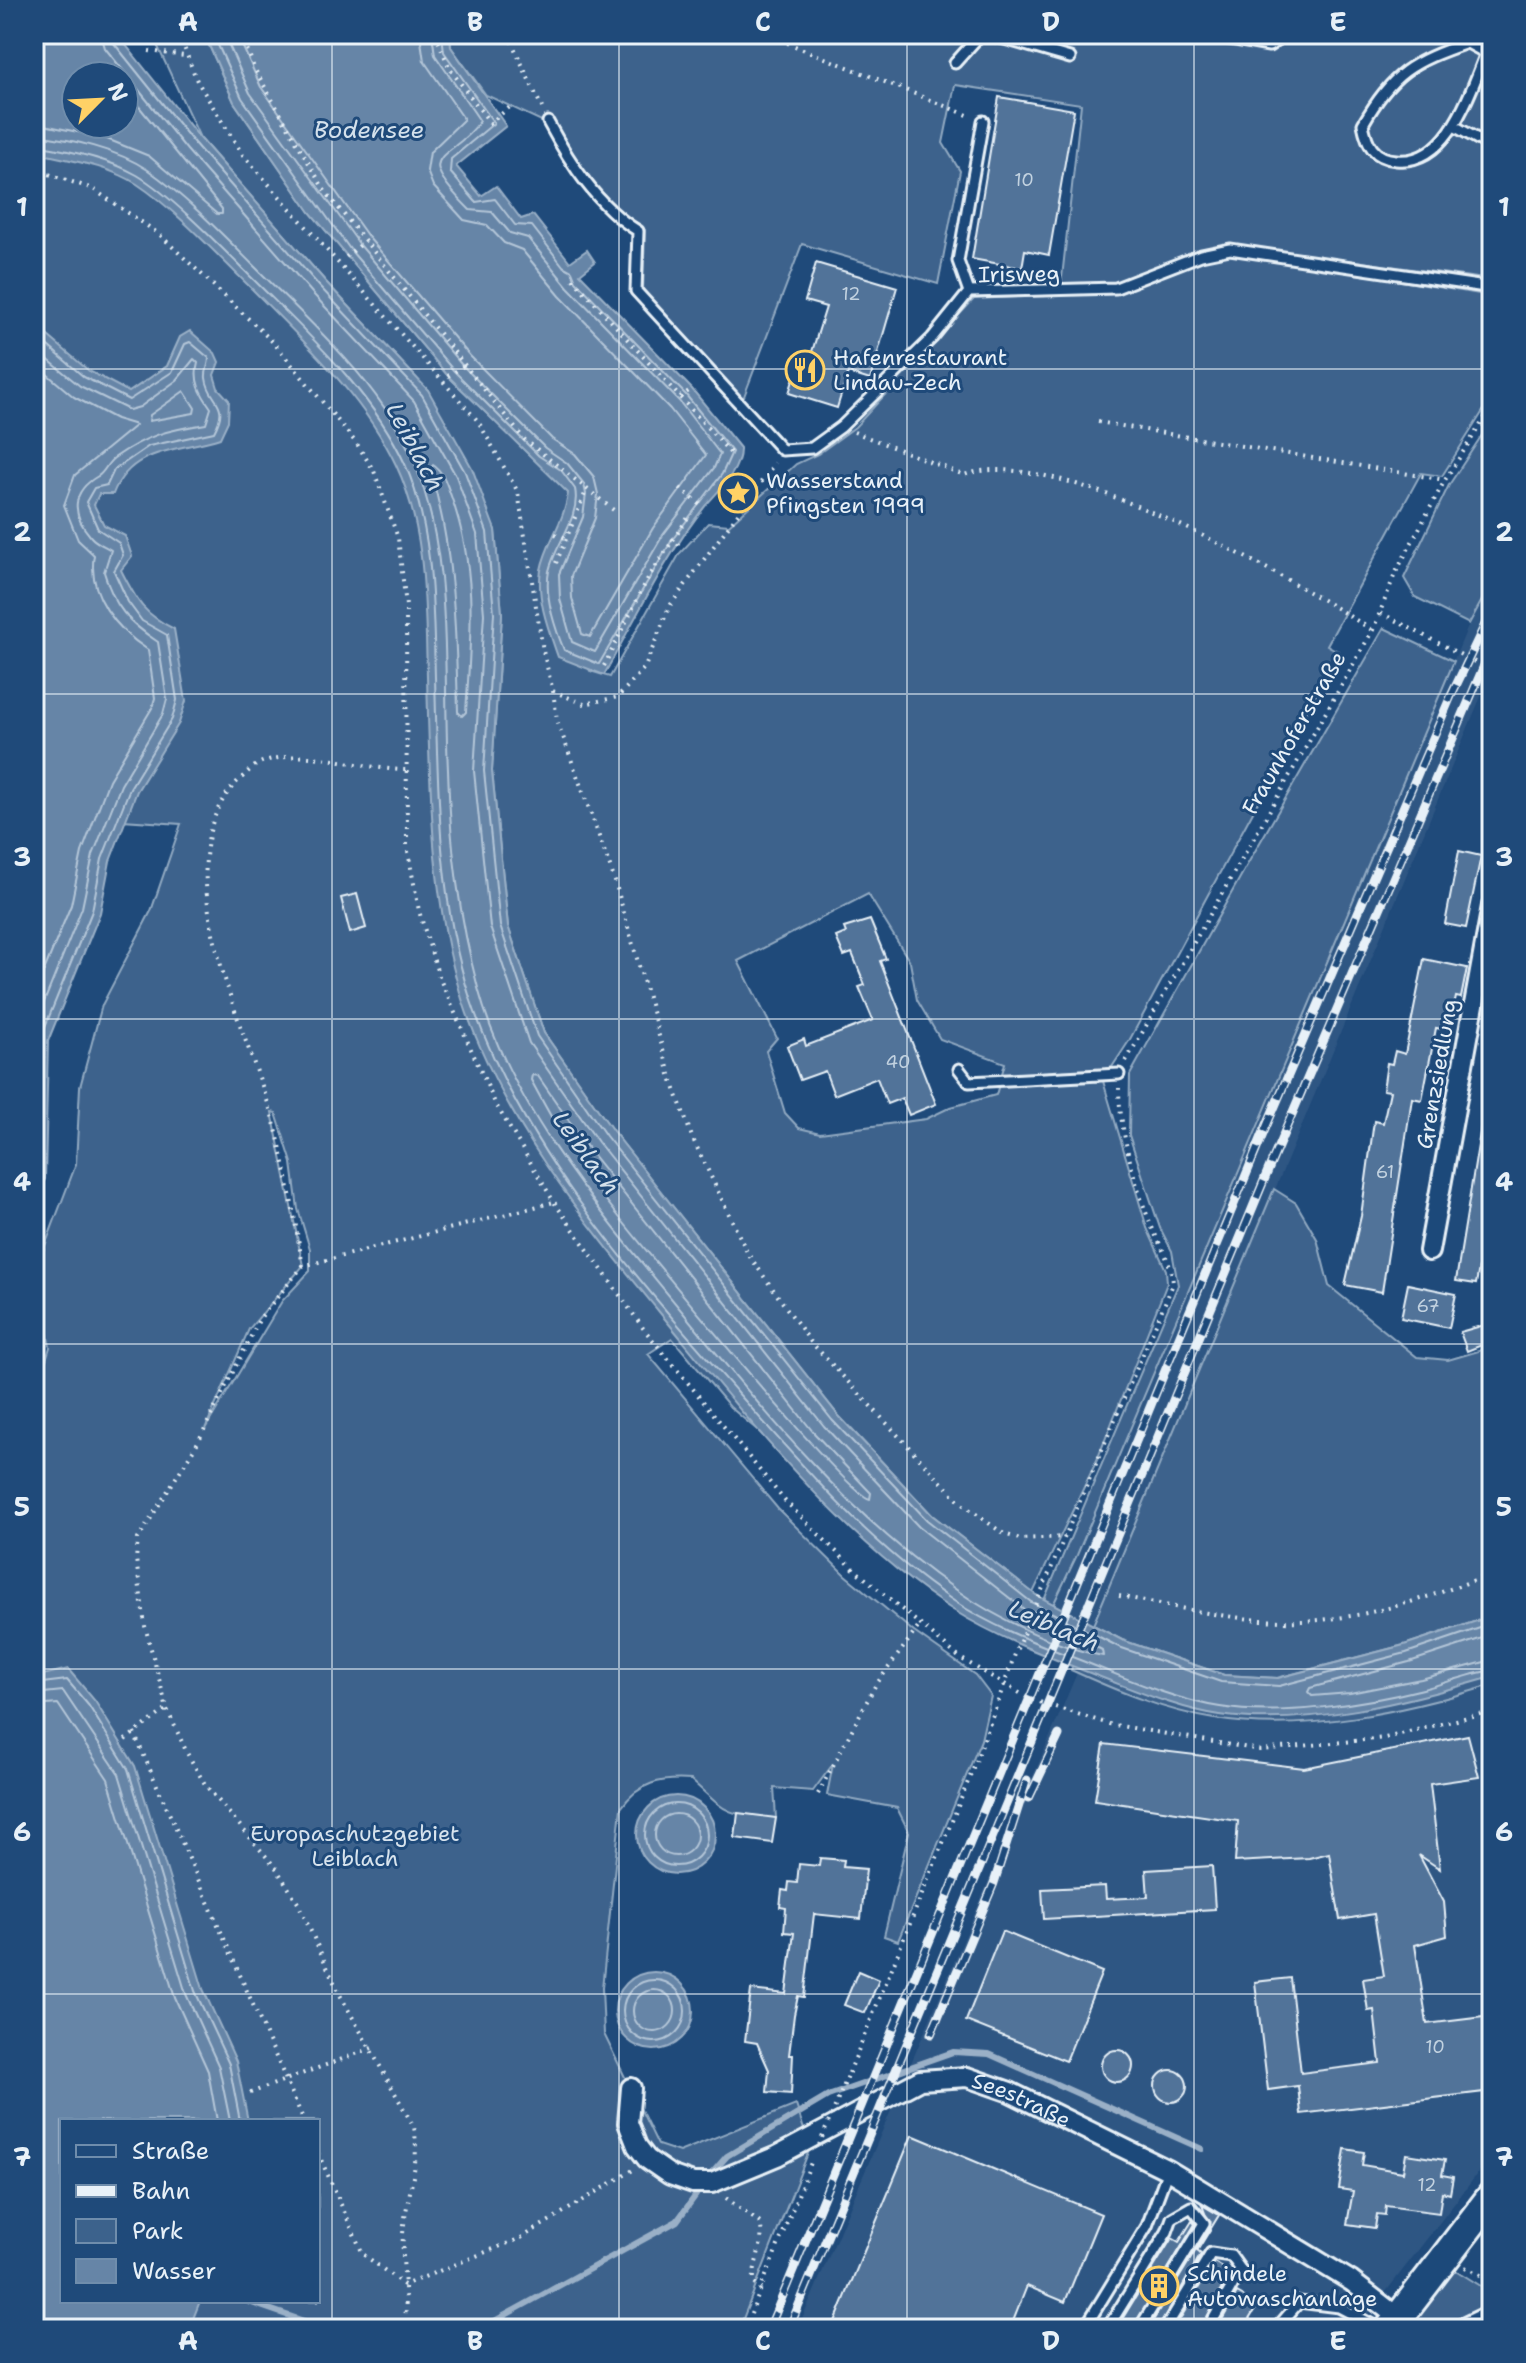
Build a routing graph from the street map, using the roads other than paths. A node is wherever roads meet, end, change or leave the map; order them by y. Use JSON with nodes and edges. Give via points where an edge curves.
{"nodes":[{"id":1,"x":984,"y":34,"type":"edge"},
{"id":2,"x":1202,"y":34,"type":"edge"},
{"id":3,"x":1286,"y":34,"type":"edge"},
{"id":4,"x":1451,"y":34,"type":"edge"},
{"id":5,"x":1492,"y":39,"type":"edge"},
{"id":6,"x":1467,"y":43,"type":"junction"},
{"id":7,"x":1486,"y":53,"type":"junction"},
{"id":8,"x":1070,"y":58,"type":"dead end"},
{"id":9,"x":955,"y":63,"type":"dead end"},
{"id":10,"x":983,"y":121,"type":"road end"},
{"id":11,"x":548,"y":122,"type":"road end"},
{"id":12,"x":1454,"y":126,"type":"junction"},
{"id":13,"x":1492,"y":147,"type":"edge"},
{"id":14,"x":1492,"y":288,"type":"edge"},
{"id":15,"x":969,"y":292,"type":"junction"},
{"id":16,"x":1492,"y":906,"type":"edge"},
{"id":17,"x":959,"y":1069,"type":"dead end"},
{"id":18,"x":1119,"y":1074,"type":"road end"},
{"id":19,"x":1429,"y":1251,"type":"dead end"},
{"id":20,"x":631,"y":2088,"type":"dead end"},
{"id":21,"x":1168,"y":2170,"type":"junction"},
{"id":22,"x":1492,"y":2196,"type":"edge"},
{"id":23,"x":1492,"y":2314,"type":"edge"},
{"id":24,"x":1395,"y":2326,"type":"edge"},
{"id":25,"x":1084,"y":2329,"type":"edge"},
{"id":26,"x":1107,"y":2329,"type":"edge"},
{"id":27,"x":1139,"y":2329,"type":"edge"},
{"id":28,"x":1165,"y":2329,"type":"edge"},
{"id":29,"x":1208,"y":2329,"type":"edge"},
{"id":30,"x":1276,"y":2329,"type":"edge"},
{"id":31,"x":1461,"y":2329,"type":"edge"}],
"edges":[{"from":1,"to":8,"type":"lane"},
{"from":1,"to":9,"type":"lane"},
{"from":2,"to":3,"type":"lane","via":[[1269,46]]},
{"from":4,"to":6,"type":"lane"},
{"from":5,"to":7,"type":"lane"},
{"from":6,"to":7,"type":"lane"},
{"from":6,"to":12,"type":"lane","via":[[1424,58],[1382,90],[1363,124],[1368,145],[1382,159],[1410,162],[1426,155]]},
{"from":7,"to":12,"type":"lane"},
{"from":10,"to":15,"type":"lane","via":[[958,261]]},
{"from":11,"to":15,"type":"lane","name":"Irisweg","via":[[598,196],[638,231],[636,291],[782,450],[812,448],[841,427],[932,338]]},
{"from":12,"to":13,"type":"lane"},
{"from":14,"to":15,"type":"lane","name":"Irisweg","via":[[1230,249],[1116,288]]},
{"from":16,"to":19,"type":"street","name":"Grenzsiedlung"},
{"from":17,"to":18,"type":"lane","via":[[969,1082]]},
{"from":20,"to":21,"type":"street","name":"Seestraße","via":[[628,2123],[637,2146],[670,2175],[693,2183],[712,2183],[777,2156],[920,2080],[941,2077],[967,2077],[1010,2092]]},
{"from":21,"to":24,"type":"street","name":"Seestraße","via":[[1351,2281]]},
{"from":21,"to":25,"type":"lane","via":[[1147,2226]]},
{"from":22,"to":24,"type":"main road"},
{"from":23,"to":31,"type":"street"},
{"from":24,"to":30,"type":"lane","via":[[1339,2307],[1299,2302]]},
{"from":26,"to":27,"type":"lane","via":[[1172,2218],[1191,2207],[1204,2223]]},
{"from":28,"to":29,"type":"lane","via":[[1211,2253],[1231,2256],[1241,2270]]}]}
